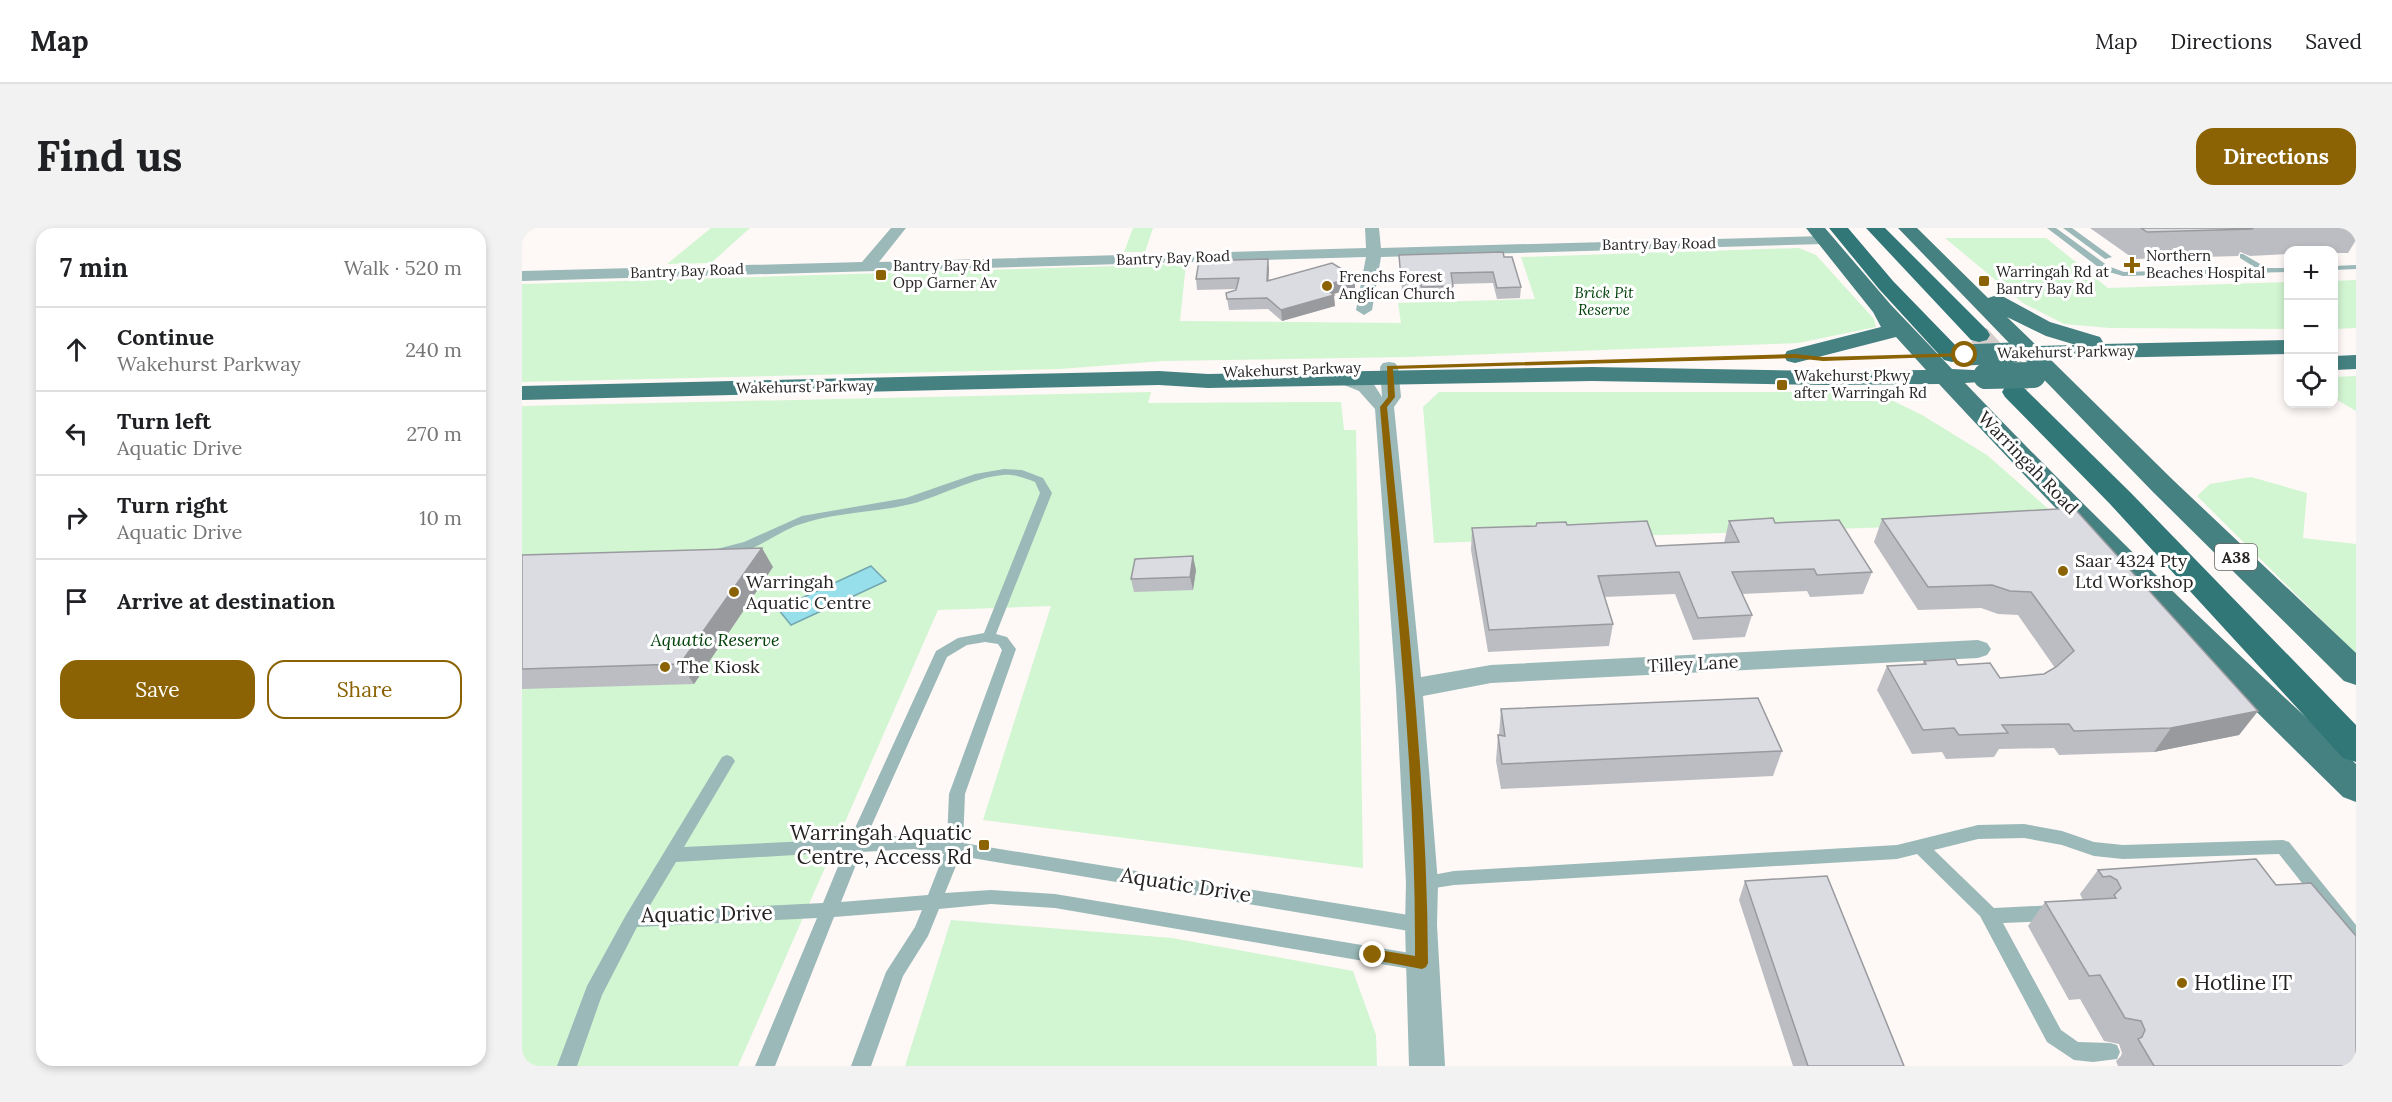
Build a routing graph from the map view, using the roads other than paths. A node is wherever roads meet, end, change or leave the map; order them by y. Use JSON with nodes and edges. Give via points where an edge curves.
{"nodes":[{"id":1,"x":899,"y":228,"type":"edge"},
{"id":2,"x":1372,"y":228,"type":"edge"},
{"id":3,"x":1857,"y":228,"type":"edge"},
{"id":4,"x":1875,"y":228,"type":"edge"},
{"id":5,"x":1907,"y":228,"type":"edge"},
{"id":6,"x":2051,"y":228,"type":"edge"},
{"id":7,"x":2067,"y":228,"type":"edge"},
{"id":8,"x":1826,"y":232,"type":"edge"},
{"id":9,"x":1374,"y":252,"type":"junction"},
{"id":10,"x":2243,"y":256,"type":"edge"},
{"id":11,"x":2108,"y":257,"type":"dead end"},
{"id":12,"x":867,"y":266,"type":"junction"},
{"id":13,"x":2356,"y":267,"type":"edge"},
{"id":14,"x":2338,"y":268,"type":"edge"},
{"id":15,"x":2284,"y":270,"type":"edge"},
{"id":16,"x":2266,"y":271,"type":"junction"},
{"id":17,"x":522,"y":276,"type":"edge"},
{"id":18,"x":1961,"y":282,"type":"junction"},
{"id":19,"x":1364,"y":310,"type":"dead end"},
{"id":20,"x":1883,"y":310,"type":"junction"},
{"id":21,"x":2338,"y":346,"type":"edge"},
{"id":22,"x":2356,"y":346,"type":"edge"},
{"id":23,"x":2284,"y":347,"type":"edge"},
{"id":24,"x":2204,"y":349,"type":"junction"},
{"id":25,"x":1795,"y":356,"type":"junction"},
{"id":26,"x":2356,"y":362,"type":"edge"},
{"id":27,"x":2338,"y":363,"type":"edge"},
{"id":28,"x":2284,"y":364,"type":"edge"},
{"id":29,"x":1990,"y":365,"type":"junction"},
{"id":30,"x":1389,"y":372,"type":"junction"},
{"id":31,"x":1340,"y":377,"type":"junction"},
{"id":32,"x":1159,"y":378,"type":"junction"},
{"id":33,"x":1892,"y":378,"type":"junction"},
{"id":34,"x":522,"y":393,"type":"edge"},
{"id":35,"x":1384,"y":407,"type":"junction"},
{"id":36,"x":2022,"y":458,"type":"junction"},
{"id":37,"x":712,"y":552,"type":"edge"},
{"id":38,"x":989,"y":636,"type":"junction"},
{"id":39,"x":1978,"y":649,"type":"dead end"},
{"id":40,"x":2356,"y":673,"type":"edge"},
{"id":41,"x":1409,"y":690,"type":"junction"},
{"id":42,"x":2356,"y":717,"type":"edge"},
{"id":43,"x":2356,"y":748,"type":"edge"},
{"id":44,"x":727,"y":761,"type":"dead end"},
{"id":45,"x":2356,"y":787,"type":"edge"},
{"id":46,"x":855,"y":845,"type":"junction"},
{"id":47,"x":1919,"y":846,"type":"junction"},
{"id":48,"x":955,"y":847,"type":"junction"},
{"id":49,"x":670,"y":855,"type":"junction"},
{"id":50,"x":1422,"y":883,"type":"junction"},
{"id":51,"x":935,"y":901,"type":"junction"},
{"id":52,"x":829,"y":910,"type":"junction"},
{"id":53,"x":2068,"y":912,"type":"edge"},
{"id":54,"x":1989,"y":916,"type":"junction"},
{"id":55,"x":632,"y":920,"type":"junction"},
{"id":56,"x":1420,"y":924,"type":"junction"},
{"id":57,"x":2356,"y":938,"type":"edge"},
{"id":58,"x":1422,"y":963,"type":"junction"},
{"id":59,"x":2110,"y":1052,"type":"dead end"},
{"id":60,"x":567,"y":1066,"type":"edge"},
{"id":61,"x":765,"y":1066,"type":"edge"},
{"id":62,"x":861,"y":1066,"type":"edge"},
{"id":63,"x":1427,"y":1066,"type":"edge"}],
"edges":[{"from":1,"to":12,"type":"street"},
{"from":2,"to":9,"type":"street"},
{"from":3,"to":29,"type":"highway","name":"Warringah Road","number":"A38"},
{"from":4,"to":29,"type":"highway","name":"Warringah Road","number":"A38"},
{"from":5,"to":18,"type":"main road","name":"Warringah Road","number":"A38"},
{"from":6,"to":16,"type":"lane","via":[[2105,268],[2123,274]]},
{"from":7,"to":11,"type":"lane"},
{"from":8,"to":9,"type":"street","name":"Bantry Bay Road"},
{"from":8,"to":20,"type":"main road","name":"Warringah Road","number":"A38"},
{"from":8,"to":29,"type":"highway","via":[[1886,285]]},
{"from":9,"to":12,"type":"street","name":"Bantry Bay Road"},
{"from":9,"to":19,"type":"street"},
{"from":10,"to":16,"type":"lane"},
{"from":12,"to":17,"type":"street","name":"Bantry Bay Road"},
{"from":13,"to":14,"type":"lane"},
{"from":15,"to":16,"type":"lane"},
{"from":18,"to":24,"type":"main road","via":[[2068,337]]},
{"from":18,"to":29,"type":"main road","name":"Warringah Road","number":"A38"},
{"from":20,"to":25,"type":"main road","via":[[1892,327],[1890,332]]},
{"from":20,"to":29,"type":"main road","name":"Warringah Road","number":"A38"},
{"from":21,"to":22,"type":"main road"},
{"from":23,"to":24,"type":"main road","name":"Wakehurst Parkway"},
{"from":24,"to":29,"type":"main road","name":"Wakehurst Parkway"},
{"from":25,"to":29,"type":"main road","name":"Wakehurst Parkway"},
{"from":25,"to":30,"type":"main road","name":"Wakehurst Parkway"},
{"from":26,"to":27,"type":"main road"},
{"from":28,"to":29,"type":"main road","name":"Wakehurst Parkway"},
{"from":29,"to":33,"type":"main road","name":"Wakehurst Parkway"},
{"from":29,"to":36,"type":"main road","name":"Warringah Road","number":"A38"},
{"from":29,"to":40,"type":"main road","name":"Warringah Road","number":"A38","via":[[2155,478]]},
{"from":29,"to":42,"type":"highway","name":"Warringah Road","number":"A38"},
{"from":29,"to":43,"type":"highway","name":"Warringah Road","number":"A38"},
{"from":30,"to":31,"type":"main road","name":"Wakehurst Parkway"},
{"from":30,"to":32,"type":"main road","name":"Wakehurst Parkway","via":[[1210,372]]},
{"from":30,"to":33,"type":"main road","name":"Wakehurst Parkway"},
{"from":30,"to":35,"type":"street","via":[[1392,397]]},
{"from":31,"to":32,"type":"main road","name":"Wakehurst Parkway","via":[[1208,381]]},
{"from":31,"to":35,"type":"street","via":[[1366,387]]},
{"from":32,"to":34,"type":"main road","name":"Wakehurst Parkway"},
{"from":33,"to":36,"type":"main road","via":[[1926,393]]},
{"from":35,"to":41,"type":"street"},
{"from":36,"to":45,"type":"main road","name":"Warringah Road","number":"A38","via":[[2203,641]]},
{"from":37,"to":38,"type":"lane","via":[[746,546],[792,523],[820,515],[920,498],[977,476],[1025,474],[1039,480],[1046,493]]},
{"from":38,"to":46,"type":"lane","via":[[954,644],[941,654]]},
{"from":38,"to":48,"type":"lane","via":[[1002,640],[1009,649],[957,794]]},
{"from":39,"to":41,"type":"street","name":"Tilley Lane","via":[[1491,674]]},
{"from":41,"to":50,"type":"street"},
{"from":44,"to":49,"type":"lane"},
{"from":46,"to":48,"type":"lane","name":"Aquatic Drive","via":[[914,842]]},
{"from":46,"to":49,"type":"lane","name":"Aquatic Drive"},
{"from":46,"to":52,"type":"lane"},
{"from":47,"to":50,"type":"lane","via":[[1897,852]]},
{"from":47,"to":54,"type":"lane"},
{"from":47,"to":57,"type":"lane","via":[[1978,832],[2024,831],[2094,849],[2123,852],[2283,847]]},
{"from":48,"to":51,"type":"lane"},
{"from":48,"to":56,"type":"lane","name":"Aquatic Drive"},
{"from":49,"to":55,"type":"lane","name":"Aquatic Drive"},
{"from":50,"to":56,"type":"street"},
{"from":51,"to":52,"type":"lane","name":"Aquatic Drive"},
{"from":51,"to":58,"type":"lane","name":"Aquatic Drive","via":[[991,897],[1055,901]]},
{"from":51,"to":62,"type":"lane","via":[[922,932],[895,972]]},
{"from":52,"to":55,"type":"lane","name":"Aquatic Drive"},
{"from":52,"to":61,"type":"lane"},
{"from":53,"to":54,"type":"lane"},
{"from":54,"to":59,"type":"lane","via":[[2054,1036],[2074,1051]]},
{"from":55,"to":60,"type":"lane","via":[[594,992]]},
{"from":56,"to":58,"type":"street"},
{"from":58,"to":63,"type":"street"}]}
